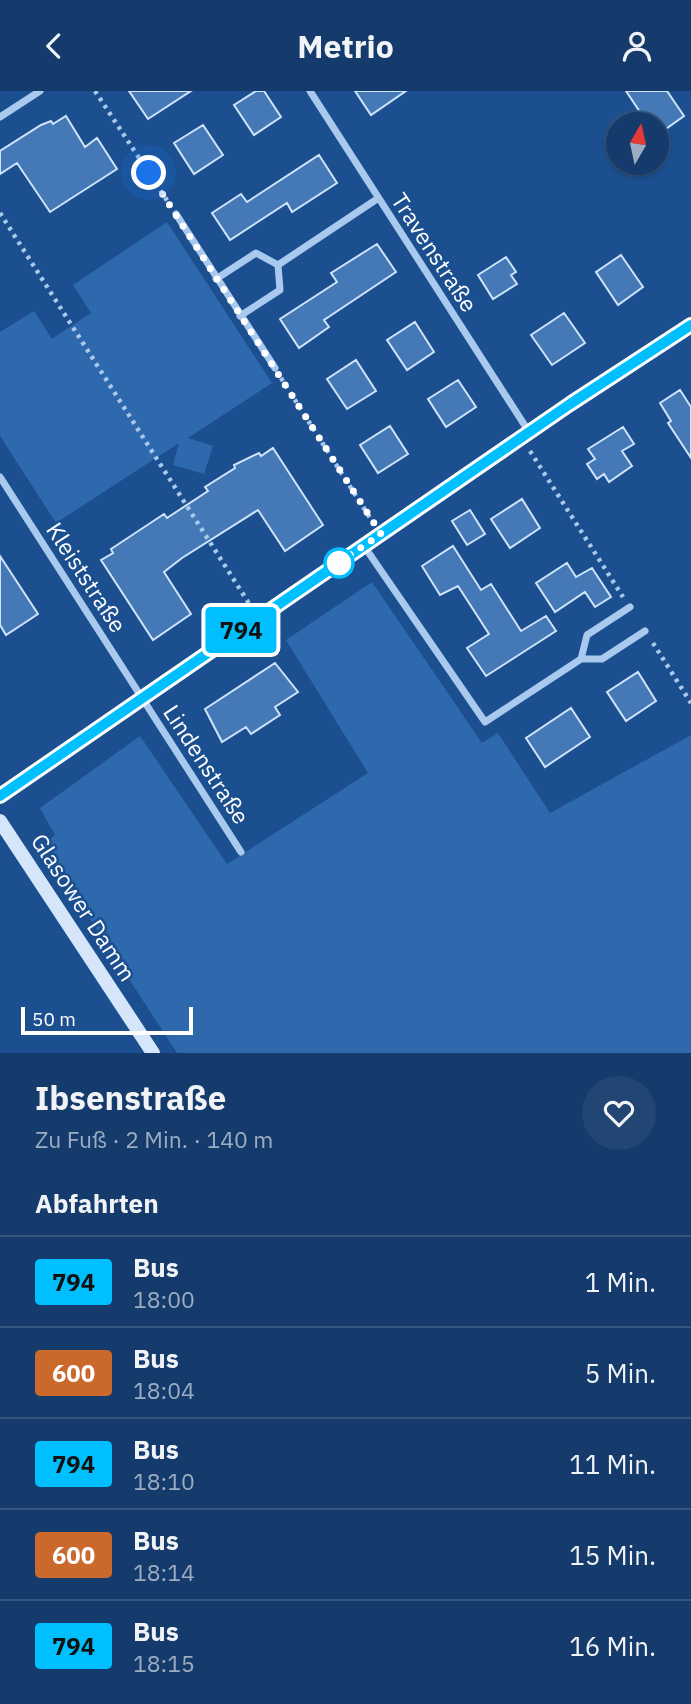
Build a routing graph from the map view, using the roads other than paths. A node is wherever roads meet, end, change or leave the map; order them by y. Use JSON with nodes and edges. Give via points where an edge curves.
{"nodes":[{"id":1,"x":40,"y":91,"type":"edge"},
{"id":2,"x":310,"y":91,"type":"edge"},
{"id":3,"x":0,"y":117,"type":"edge"},
{"id":4,"x":377,"y":199,"type":"junction"},
{"id":5,"x":176,"y":214,"type":"road end"},
{"id":6,"x":278,"y":265,"type":"junction"},
{"id":7,"x":216,"y":279,"type":"junction"},
{"id":8,"x":240,"y":316,"type":"junction"},
{"id":9,"x":691,"y":325,"type":"edge"},
{"id":10,"x":275,"y":368,"type":"road end"},
{"id":11,"x":526,"y":436,"type":"junction"},
{"id":12,"x":0,"y":477,"type":"edge"},
{"id":13,"x":364,"y":546,"type":"junction"},
{"id":14,"x":630,"y":607,"type":"road end"},
{"id":15,"x":645,"y":631,"type":"road end"},
{"id":16,"x":580,"y":659,"type":"junction"},
{"id":17,"x":141,"y":698,"type":"junction"},
{"id":18,"x":0,"y":796,"type":"edge"},
{"id":19,"x":0,"y":821,"type":"edge"},
{"id":20,"x":241,"y":852,"type":"dead end"},
{"id":21,"x":153,"y":1053,"type":"edge"}],
"edges":[{"from":1,"to":3,"type":"street"},
{"from":2,"to":4,"type":"street","name":"Travenstraße"},
{"from":4,"to":6,"type":"street"},
{"from":4,"to":11,"type":"street","name":"Travenstraße"},
{"from":5,"to":7,"type":"street"},
{"from":6,"to":7,"type":"street","via":[[256,253]]},
{"from":6,"to":8,"type":"street","via":[[280,290]]},
{"from":7,"to":8,"type":"street"},
{"from":8,"to":10,"type":"street"},
{"from":9,"to":11,"type":"street"},
{"from":11,"to":13,"type":"street"},
{"from":12,"to":17,"type":"street","name":"Kleiststraße"},
{"from":13,"to":16,"type":"street","via":[[485,722]]},
{"from":13,"to":17,"type":"street"},
{"from":14,"to":16,"type":"street","via":[[587,635]]},
{"from":15,"to":16,"type":"street","via":[[602,659]]},
{"from":17,"to":18,"type":"street"},
{"from":17,"to":20,"type":"street","name":"Lindenstraße"},
{"from":19,"to":21,"type":"street","name":"Glasower Damm"}]}
